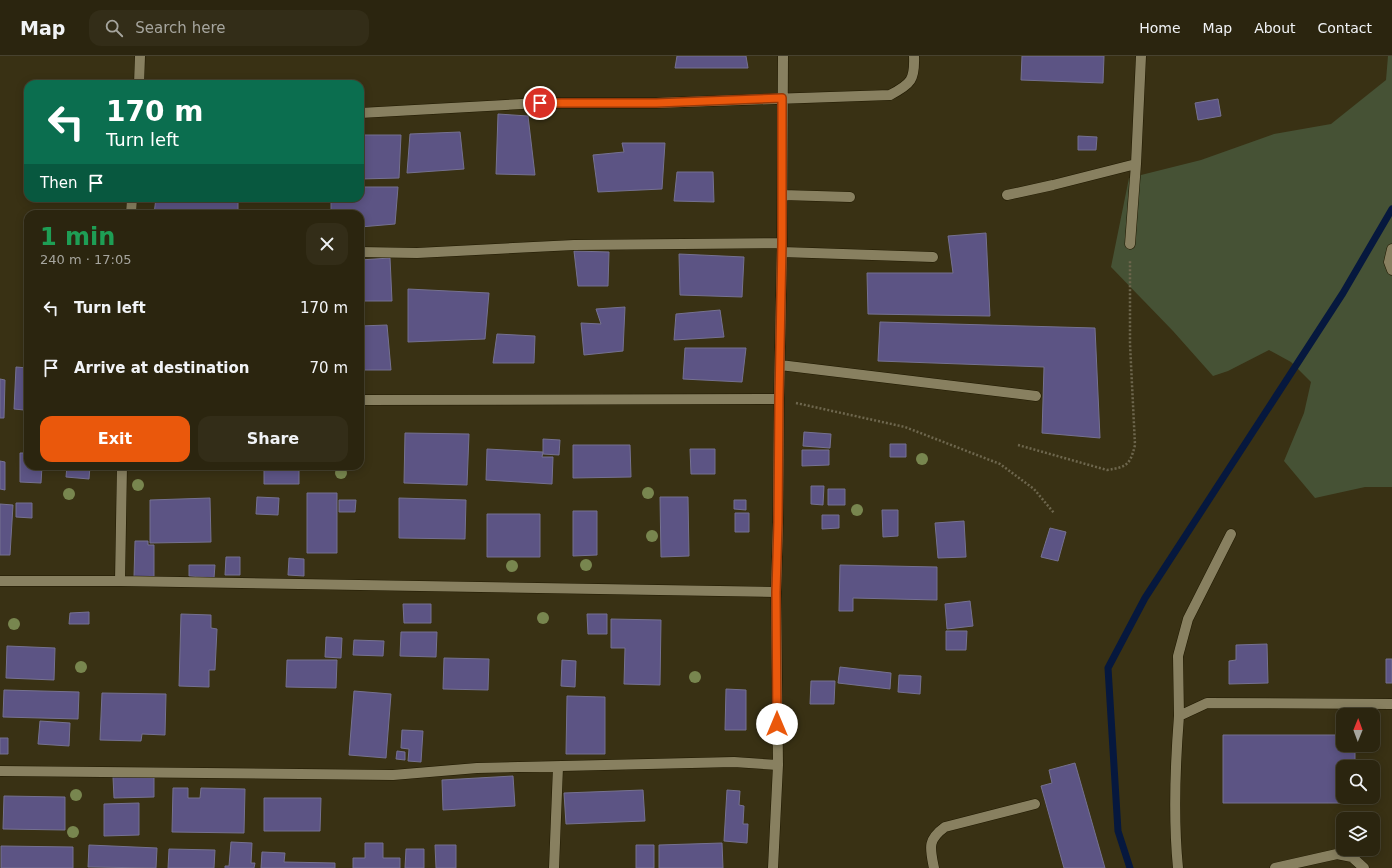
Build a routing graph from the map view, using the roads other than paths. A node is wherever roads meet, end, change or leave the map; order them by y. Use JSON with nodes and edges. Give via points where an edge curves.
{"nodes":[{"id":1,"x":140,"y":56,"type":"edge"},
{"id":2,"x":783,"y":56,"type":"edge"},
{"id":3,"x":914,"y":56,"type":"edge"},
{"id":4,"x":1141,"y":56,"type":"edge"},
{"id":5,"x":139,"y":80,"type":"edge"},
{"id":6,"x":782,"y":98,"type":"junction"},
{"id":7,"x":364,"y":113,"type":"edge"},
{"id":8,"x":1136,"y":164,"type":"junction"},
{"id":9,"x":1007,"y":194,"type":"dead end"},
{"id":10,"x":782,"y":195,"type":"junction"},
{"id":11,"x":850,"y":197,"type":"dead end"},
{"id":12,"x":1130,"y":244,"type":"road end"},
{"id":13,"x":782,"y":247,"type":"junction"},
{"id":14,"x":1392,"y":249,"type":"edge"},
{"id":15,"x":364,"y":252,"type":"edge"},
{"id":16,"x":933,"y":257,"type":"dead end"},
{"id":17,"x":1392,"y":270,"type":"edge"},
{"id":18,"x":780,"y":365,"type":"junction"},
{"id":19,"x":1036,"y":396,"type":"dead end"},
{"id":20,"x":779,"y":399,"type":"junction"},
{"id":21,"x":364,"y":400,"type":"edge"},
{"id":22,"x":122,"y":470,"type":"edge"},
{"id":23,"x":1231,"y":534,"type":"dead end"},
{"id":24,"x":0,"y":581,"type":"edge"},
{"id":25,"x":120,"y":581,"type":"junction"},
{"id":26,"x":776,"y":592,"type":"junction"},
{"id":27,"x":1392,"y":704,"type":"edge"},
{"id":28,"x":1180,"y":716,"type":"junction"},
{"id":29,"x":778,"y":765,"type":"junction"},
{"id":30,"x":558,"y":767,"type":"junction"},
{"id":31,"x":0,"y":771,"type":"edge"},
{"id":32,"x":1035,"y":804,"type":"dead end"},
{"id":33,"x":554,"y":868,"type":"edge"},
{"id":34,"x":773,"y":868,"type":"edge"},
{"id":35,"x":934,"y":868,"type":"edge"},
{"id":36,"x":1178,"y":868,"type":"edge"},
{"id":37,"x":1275,"y":868,"type":"edge"},
{"id":38,"x":1364,"y":868,"type":"edge"}],
"edges":[{"from":1,"to":5,"type":"street"},
{"from":2,"to":6,"type":"street"},
{"from":3,"to":6,"type":"street","via":[[912,78],[903,88],[890,95]]},
{"from":4,"to":8,"type":"street"},
{"from":6,"to":7,"type":"street","via":[[656,103],[540,103]]},
{"from":6,"to":10,"type":"street"},
{"from":8,"to":9,"type":"street"},
{"from":8,"to":12,"type":"street"},
{"from":10,"to":11,"type":"street"},
{"from":10,"to":13,"type":"street"},
{"from":13,"to":15,"type":"street","via":[[574,245]]},
{"from":13,"to":16,"type":"street"},
{"from":13,"to":18,"type":"street"},
{"from":14,"to":17,"type":"street"},
{"from":18,"to":19,"type":"street"},
{"from":18,"to":20,"type":"street"},
{"from":20,"to":21,"type":"street"},
{"from":20,"to":26,"type":"street"},
{"from":22,"to":25,"type":"street"},
{"from":23,"to":28,"type":"street","via":[[1188,619],[1178,656]]},
{"from":24,"to":25,"type":"street"},
{"from":25,"to":26,"type":"street"},
{"from":26,"to":29,"type":"street"},
{"from":27,"to":28,"type":"street","via":[[1207,703]]},
{"from":28,"to":36,"type":"street","via":[[1175,767],[1175,842]]},
{"from":29,"to":30,"type":"street","via":[[734,762]]},
{"from":29,"to":34,"type":"street"},
{"from":30,"to":31,"type":"street","via":[[477,768],[393,775]]},
{"from":30,"to":33,"type":"street"},
{"from":32,"to":35,"type":"street","via":[[945,827],[935,834],[930,847]]},
{"from":37,"to":38,"type":"street","via":[[1337,854],[1352,857]]}]}
